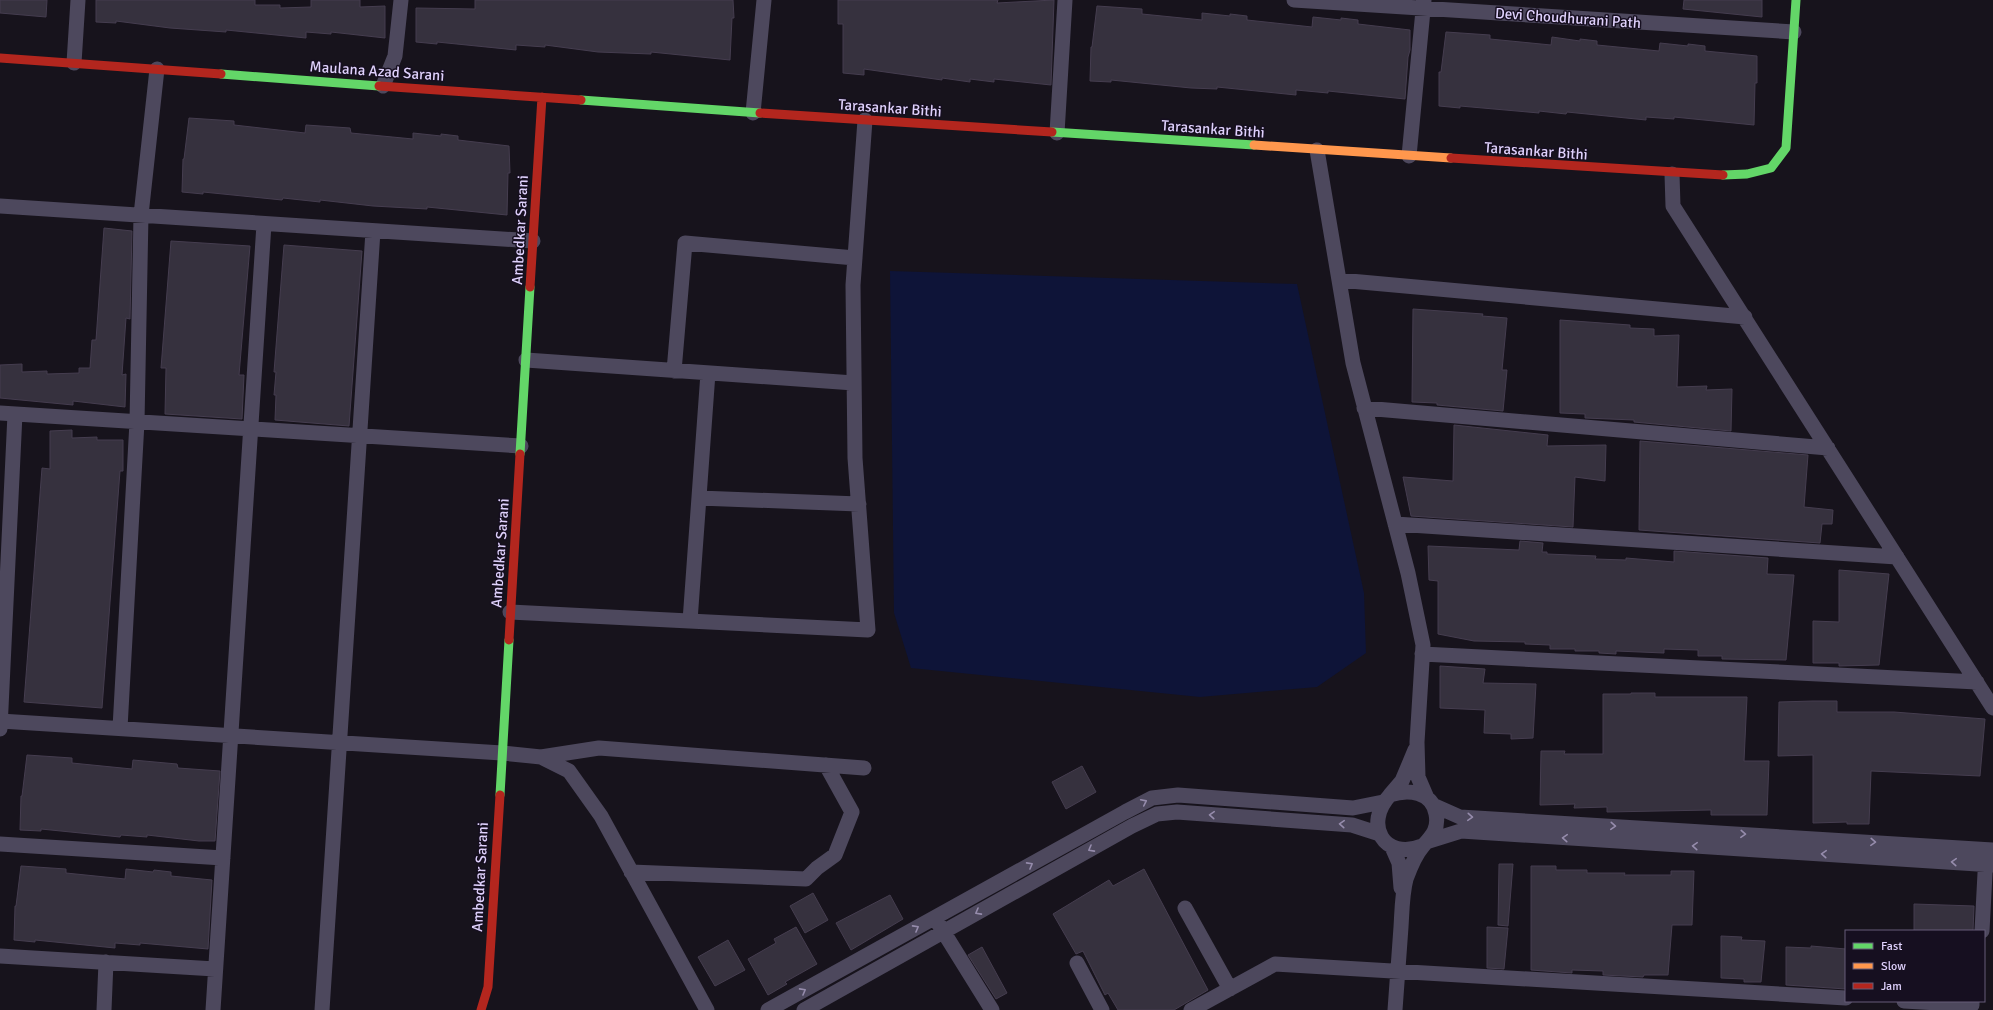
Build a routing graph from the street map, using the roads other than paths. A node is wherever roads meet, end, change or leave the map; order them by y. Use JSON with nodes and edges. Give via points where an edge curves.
{"nodes":[{"id":1,"x":78,"y":0,"type":"edge"},
{"id":2,"x":402,"y":0,"type":"edge"},
{"id":3,"x":764,"y":0,"type":"edge"},
{"id":4,"x":1065,"y":0,"type":"edge"},
{"id":5,"x":1294,"y":0,"type":"edge"},
{"id":6,"x":1796,"y":0,"type":"edge"},
{"id":7,"x":1423,"y":4,"type":"edge"},
{"id":8,"x":1794,"y":32,"type":"junction"},
{"id":9,"x":0,"y":58,"type":"edge"},
{"id":10,"x":74,"y":63,"type":"junction"},
{"id":11,"x":157,"y":69,"type":"junction"},
{"id":12,"x":384,"y":86,"type":"junction"},
{"id":13,"x":542,"y":97,"type":"junction"},
{"id":14,"x":753,"y":113,"type":"junction"},
{"id":15,"x":865,"y":120,"type":"junction"},
{"id":16,"x":1057,"y":133,"type":"junction"},
{"id":17,"x":1317,"y":150,"type":"junction"},
{"id":18,"x":1409,"y":156,"type":"junction"},
{"id":19,"x":1672,"y":174,"type":"junction"},
{"id":20,"x":0,"y":206,"type":"edge"},
{"id":21,"x":141,"y":216,"type":"junction"},
{"id":22,"x":264,"y":224,"type":"junction"},
{"id":23,"x":373,"y":230,"type":"junction"},
{"id":24,"x":533,"y":241,"type":"junction"},
{"id":25,"x":855,"y":258,"type":"junction"},
{"id":26,"x":1339,"y":280,"type":"junction"},
{"id":27,"x":1744,"y":317,"type":"junction"},
{"id":28,"x":526,"y":360,"type":"junction"},
{"id":29,"x":674,"y":371,"type":"junction"},
{"id":30,"x":708,"y":373,"type":"junction"},
{"id":31,"x":854,"y":383,"type":"junction"},
{"id":32,"x":1364,"y":408,"type":"junction"},
{"id":33,"x":7,"y":414,"type":"edge"},
{"id":34,"x":137,"y":422,"type":"junction"},
{"id":35,"x":251,"y":429,"type":"junction"},
{"id":36,"x":359,"y":436,"type":"junction"},
{"id":37,"x":521,"y":446,"type":"junction"},
{"id":38,"x":1828,"y":448,"type":"junction"},
{"id":39,"x":699,"y":498,"type":"junction"},
{"id":40,"x":859,"y":504,"type":"junction"},
{"id":41,"x":1395,"y":524,"type":"junction"},
{"id":42,"x":1897,"y":557,"type":"junction"},
{"id":43,"x":510,"y":612,"type":"junction"},
{"id":44,"x":690,"y":621,"type":"junction"},
{"id":45,"x":1422,"y":654,"type":"junction"},
{"id":46,"x":1977,"y":682,"type":"junction"},
{"id":47,"x":1993,"y":708,"type":"edge"},
{"id":48,"x":0,"y":721,"type":"edge"},
{"id":49,"x":120,"y":728,"type":"junction"},
{"id":50,"x":0,"y":729,"type":"edge"},
{"id":51,"x":231,"y":735,"type":"junction"},
{"id":52,"x":339,"y":742,"type":"junction"},
{"id":53,"x":1417,"y":742,"type":"junction"},
{"id":54,"x":502,"y":753,"type":"junction"},
{"id":55,"x":541,"y":757,"type":"junction"},
{"id":56,"x":826,"y":765,"type":"junction"},
{"id":57,"x":864,"y":768,"type":"dead end"},
{"id":58,"x":1387,"y":799,"type":"junction"},
{"id":59,"x":1430,"y":802,"type":"junction"},
{"id":60,"x":1380,"y":834,"type":"junction"},
{"id":61,"x":0,"y":844,"type":"edge"},
{"id":62,"x":1425,"y":844,"type":"junction"},
{"id":63,"x":1392,"y":847,"type":"junction"},
{"id":64,"x":1990,"y":849,"type":"edge"},
{"id":65,"x":223,"y":858,"type":"junction"},
{"id":66,"x":1989,"y":865,"type":"edge"},
{"id":67,"x":631,"y":872,"type":"junction"},
{"id":68,"x":1402,"y":902,"type":"junction"},
{"id":69,"x":1185,"y":908,"type":"dead end"},
{"id":70,"x":935,"y":918,"type":"junction"},
{"id":71,"x":1982,"y":930,"type":"edge"},
{"id":72,"x":944,"y":931,"type":"junction"},
{"id":73,"x":0,"y":956,"type":"edge"},
{"id":74,"x":106,"y":962,"type":"junction"},
{"id":75,"x":1076,"y":963,"type":"dead end"},
{"id":76,"x":216,"y":969,"type":"junction"},
{"id":77,"x":1398,"y":973,"type":"junction"},
{"id":78,"x":1230,"y":989,"type":"junction"},
{"id":79,"x":1845,"y":998,"type":"edge"},
{"id":80,"x":1921,"y":1002,"type":"edge"},
{"id":81,"x":1972,"y":1002,"type":"edge"},
{"id":82,"x":104,"y":1010,"type":"edge"},
{"id":83,"x":213,"y":1010,"type":"edge"},
{"id":84,"x":322,"y":1010,"type":"edge"},
{"id":85,"x":481,"y":1010,"type":"edge"},
{"id":86,"x":707,"y":1010,"type":"edge"},
{"id":87,"x":768,"y":1010,"type":"edge"},
{"id":88,"x":804,"y":1010,"type":"edge"},
{"id":89,"x":992,"y":1010,"type":"edge"},
{"id":90,"x":1102,"y":1010,"type":"edge"},
{"id":91,"x":1191,"y":1010,"type":"edge"},
{"id":92,"x":1395,"y":1010,"type":"edge"}],
"edges":[{"from":1,"to":10,"type":"street"},
{"from":2,"to":12,"type":"street","via":[[395,56]]},
{"from":3,"to":14,"type":"street"},
{"from":4,"to":16,"type":"street"},
{"from":5,"to":7,"type":"street","name":"Devi Choudhurani Path"},
{"from":6,"to":8,"type":"street","name":"Tarasankar Bithi"},
{"from":7,"to":8,"type":"street","name":"Devi Choudhurani Path"},
{"from":7,"to":18,"type":"street"},
{"from":8,"to":19,"type":"street","name":"Tarasankar Bithi","via":[[1786,148],[1771,168],[1747,174]]},
{"from":9,"to":10,"type":"street","name":"Maulana Azad Sarani"},
{"from":10,"to":11,"type":"street","name":"Maulana Azad Sarani"},
{"from":11,"to":12,"type":"street","name":"Maulana Azad Sarani"},
{"from":11,"to":21,"type":"street"},
{"from":12,"to":13,"type":"street","name":"Maulana Azad Sarani"},
{"from":13,"to":14,"type":"street","name":"Maulana Azad Sarani"},
{"from":13,"to":24,"type":"street","name":"Ambedkar Sarani"},
{"from":14,"to":15,"type":"street","name":"Tarasankar Bithi"},
{"from":15,"to":16,"type":"street","name":"Tarasankar Bithi"},
{"from":15,"to":25,"type":"street"},
{"from":16,"to":17,"type":"street","name":"Tarasankar Bithi"},
{"from":17,"to":18,"type":"street","name":"Tarasankar Bithi"},
{"from":17,"to":26,"type":"street"},
{"from":18,"to":19,"type":"street","name":"Tarasankar Bithi"},
{"from":19,"to":27,"type":"street","via":[[1673,206]]},
{"from":20,"to":21,"type":"street"},
{"from":21,"to":22,"type":"street"},
{"from":21,"to":34,"type":"street"},
{"from":22,"to":23,"type":"street"},
{"from":22,"to":35,"type":"street"},
{"from":23,"to":24,"type":"street"},
{"from":23,"to":36,"type":"street"},
{"from":24,"to":28,"type":"street","name":"Ambedkar Sarani"},
{"from":25,"to":29,"type":"street","via":[[686,243]]},
{"from":25,"to":31,"type":"street"},
{"from":26,"to":27,"type":"street"},
{"from":26,"to":32,"type":"street","via":[[1353,363]]},
{"from":27,"to":38,"type":"street"},
{"from":28,"to":29,"type":"street"},
{"from":28,"to":37,"type":"street","name":"Ambedkar Sarani"},
{"from":29,"to":30,"type":"street"},
{"from":30,"to":31,"type":"street"},
{"from":30,"to":39,"type":"street"},
{"from":31,"to":40,"type":"street"},
{"from":32,"to":38,"type":"street"},
{"from":32,"to":41,"type":"street"},
{"from":33,"to":34,"type":"street"},
{"from":33,"to":48,"type":"street"},
{"from":34,"to":35,"type":"street"},
{"from":34,"to":49,"type":"street"},
{"from":35,"to":36,"type":"street"},
{"from":35,"to":51,"type":"street"},
{"from":36,"to":37,"type":"street"},
{"from":36,"to":52,"type":"street"},
{"from":37,"to":43,"type":"street","name":"Ambedkar Sarani"},
{"from":38,"to":42,"type":"street"},
{"from":39,"to":40,"type":"street"},
{"from":39,"to":44,"type":"street"},
{"from":40,"to":44,"type":"street","via":[[868,630]]},
{"from":41,"to":42,"type":"street"},
{"from":41,"to":45,"type":"street","via":[[1423,644]]},
{"from":42,"to":46,"type":"street"},
{"from":43,"to":44,"type":"street"},
{"from":43,"to":54,"type":"street","name":"Ambedkar Sarani"},
{"from":45,"to":46,"type":"street"},
{"from":45,"to":53,"type":"street"},
{"from":46,"to":47,"type":"street"},
{"from":48,"to":49,"type":"street"},
{"from":48,"to":50,"type":"street"},
{"from":49,"to":51,"type":"street"},
{"from":51,"to":52,"type":"street"},
{"from":51,"to":65,"type":"street"},
{"from":52,"to":54,"type":"street"},
{"from":52,"to":84,"type":"street"},
{"from":53,"to":58,"type":"street","via":[[1402,781]]},
{"from":53,"to":59,"type":"street","via":[[1418,777]]},
{"from":54,"to":55,"type":"street"},
{"from":54,"to":85,"type":"street","name":"Ambedkar Sarani","via":[[488,987]]},
{"from":55,"to":56,"type":"street","via":[[599,748]]},
{"from":55,"to":67,"type":"street","via":[[569,771],[601,816]]},
{"from":56,"to":57,"type":"street"},
{"from":56,"to":67,"type":"street","via":[[852,812],[834,855],[806,879]]},
{"from":58,"to":59,"type":"street","via":[[1409,791],[1420,793]]},
{"from":58,"to":60,"type":"street","via":[[1378,812],[1377,824]]},
{"from":70,"to":58,"type":"street","one_way":true,"via":[[1152,798],[1178,795],[1353,808]]},
{"from":59,"to":62,"type":"street","via":[[1436,814],[1437,824],[1434,834]]},
{"from":59,"to":64,"type":"street","one_way":true,"via":[[1460,817]]},
{"from":60,"to":63,"type":"street"},
{"from":60,"to":72,"type":"street","one_way":true,"via":[[1352,825],[1177,812],[1157,814]]},
{"from":61,"to":65,"type":"street"},
{"from":62,"to":63,"type":"street","via":[[1412,850]]},
{"from":66,"to":62,"type":"street","one_way":true,"via":[[1461,831]]},
{"from":62,"to":68,"type":"street","via":[[1411,865]]},
{"from":63,"to":68,"type":"street","via":[[1398,863]]},
{"from":64,"to":66,"type":"street"},
{"from":65,"to":76,"type":"street"},
{"from":66,"to":71,"type":"street"},
{"from":67,"to":86,"type":"street"},
{"from":68,"to":77,"type":"street"},
{"from":69,"to":78,"type":"street"},
{"from":70,"to":72,"type":"street"},
{"from":87,"to":70,"type":"street","one_way":true},
{"from":72,"to":88,"type":"street"},
{"from":72,"to":89,"type":"street"},
{"from":73,"to":74,"type":"street"},
{"from":74,"to":76,"type":"street"},
{"from":74,"to":82,"type":"street"},
{"from":75,"to":90,"type":"street"},
{"from":76,"to":83,"type":"street"},
{"from":77,"to":78,"type":"street","via":[[1275,964]]},
{"from":77,"to":79,"type":"street"},
{"from":77,"to":92,"type":"street"},
{"from":78,"to":91,"type":"street"},
{"from":80,"to":81,"type":"street","via":[[1972,1005]]}]}
